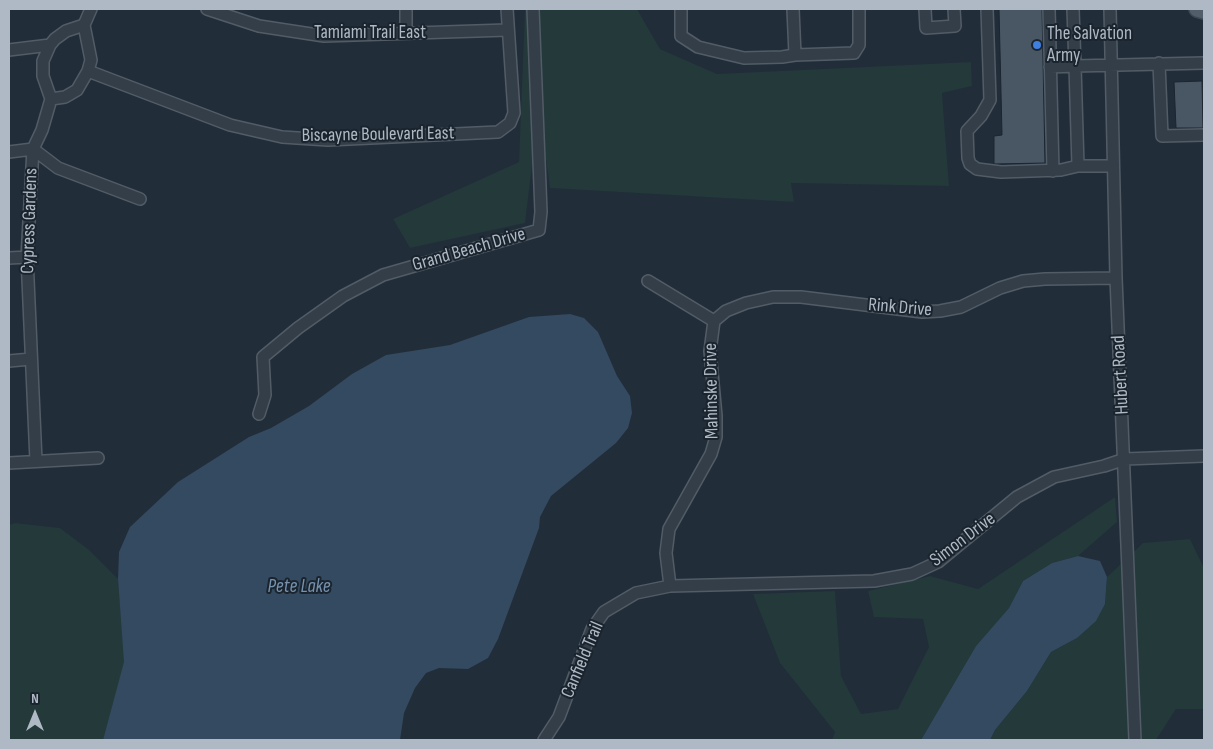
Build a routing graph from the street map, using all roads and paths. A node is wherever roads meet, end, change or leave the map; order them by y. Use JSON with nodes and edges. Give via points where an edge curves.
{"nodes":[{"id":1,"x":91,"y":9,"type":"edge"},
{"id":2,"x":207,"y":9,"type":"edge"},
{"id":3,"x":406,"y":9,"type":"edge"},
{"id":4,"x":506,"y":9,"type":"edge"},
{"id":5,"x":533,"y":9,"type":"edge"},
{"id":6,"x":681,"y":9,"type":"edge"},
{"id":7,"x":793,"y":9,"type":"edge"},
{"id":8,"x":858,"y":9,"type":"edge"},
{"id":9,"x":925,"y":9,"type":"edge"},
{"id":10,"x":954,"y":9,"type":"edge"},
{"id":11,"x":987,"y":9,"type":"edge"},
{"id":12,"x":1049,"y":9,"type":"edge"},
{"id":13,"x":1072,"y":9,"type":"edge"},
{"id":14,"x":1110,"y":9,"type":"edge"},
{"id":15,"x":1197,"y":9,"type":"edge"},
{"id":16,"x":1204,"y":11,"type":"edge"},
{"id":17,"x":237,"y":13,"type":"edge"},
{"id":18,"x":84,"y":25,"type":"junction"},
{"id":19,"x":507,"y":30,"type":"junction"},
{"id":20,"x":406,"y":33,"type":"junction"},
{"id":21,"x":50,"y":45,"type":"junction"},
{"id":22,"x":9,"y":50,"type":"edge"},
{"id":23,"x":795,"y":54,"type":"junction"},
{"id":24,"x":1159,"y":63,"type":"junction"},
{"id":25,"x":1204,"y":63,"type":"edge"},
{"id":26,"x":1111,"y":64,"type":"junction"},
{"id":27,"x":1075,"y":66,"type":"junction"},
{"id":28,"x":1050,"y":67,"type":"junction"},
{"id":29,"x":88,"y":71,"type":"junction"},
{"id":30,"x":51,"y":99,"type":"junction"},
{"id":31,"x":1204,"y":135,"type":"edge"},
{"id":32,"x":33,"y":149,"type":"junction"},
{"id":33,"x":9,"y":152,"type":"edge"},
{"id":34,"x":1078,"y":166,"type":"junction"},
{"id":35,"x":1113,"y":166,"type":"junction"},
{"id":36,"x":1053,"y":171,"type":"junction"},
{"id":37,"x":140,"y":198,"type":"dead end"},
{"id":38,"x":27,"y":257,"type":"junction"},
{"id":39,"x":9,"y":258,"type":"edge"},
{"id":40,"x":1116,"y":278,"type":"junction"},
{"id":41,"x":648,"y":281,"type":"dead end"},
{"id":42,"x":714,"y":320,"type":"junction"},
{"id":43,"x":32,"y":359,"type":"junction"},
{"id":44,"x":9,"y":361,"type":"edge"},
{"id":45,"x":259,"y":414,"type":"dead end"},
{"id":46,"x":1204,"y":456,"type":"edge"},
{"id":47,"x":98,"y":458,"type":"dead end"},
{"id":48,"x":1125,"y":459,"type":"junction"},
{"id":49,"x":36,"y":461,"type":"junction"},
{"id":50,"x":9,"y":463,"type":"edge"},
{"id":51,"x":670,"y":586,"type":"junction"},
{"id":52,"x":636,"y":594,"type":"joint"},
{"id":53,"x":544,"y":740,"type":"edge"},
{"id":54,"x":1135,"y":740,"type":"edge"}],
"edges":[{"from":1,"to":18,"type":"street"},
{"from":2,"to":17,"type":"street","name":"Tamiami Trail East"},
{"from":3,"to":20,"type":"street"},
{"from":4,"to":19,"type":"street"},
{"from":5,"to":45,"type":"street","name":"Grand Beach Drive","via":[[542,212],[538,230],[383,275],[343,296],[263,357],[265,395]]},
{"from":6,"to":23,"type":"street","via":[[681,36],[698,47],[744,58]]},
{"from":7,"to":23,"type":"street"},
{"from":8,"to":23,"type":"street","via":[[859,45],[854,53]]},
{"from":9,"to":10,"type":"street","via":[[926,28],[954,26]]},
{"from":11,"to":36,"type":"street","via":[[990,100],[967,131],[970,164],[987,171]]},
{"from":12,"to":28,"type":"street"},
{"from":13,"to":27,"type":"street"},
{"from":14,"to":26,"type":"street","name":"Hubert Road"},
{"from":15,"to":16,"type":"main road"},
{"from":17,"to":20,"type":"street","name":"Tamiami Trail East","via":[[259,26],[324,36]]},
{"from":18,"to":21,"type":"street","via":[[66,31]]},
{"from":18,"to":29,"type":"street","via":[[91,60]]},
{"from":19,"to":20,"type":"street","name":"Tamiami Trail East"},
{"from":19,"to":29,"type":"street","name":"Biscayne Boulevard East","via":[[514,113],[510,123],[498,132],[328,140],[282,137],[230,125]]},
{"from":21,"to":22,"type":"street"},
{"from":21,"to":30,"type":"street","via":[[43,61],[43,76]]},
{"from":24,"to":25,"type":"street"},
{"from":24,"to":26,"type":"street"},
{"from":24,"to":31,"type":"street","via":[[1162,136]]},
{"from":26,"to":27,"type":"street"},
{"from":26,"to":35,"type":"street","name":"Hubert Road"},
{"from":27,"to":28,"type":"street"},
{"from":27,"to":34,"type":"street"},
{"from":28,"to":36,"type":"street"},
{"from":29,"to":30,"type":"street","via":[[77,90],[65,97]]},
{"from":30,"to":32,"type":"street","name":"Cypress Gardens"},
{"from":32,"to":33,"type":"street"},
{"from":32,"to":37,"type":"street","via":[[58,168]]},
{"from":32,"to":38,"type":"street","name":"Cypress Gardens"},
{"from":34,"to":35,"type":"street"},
{"from":34,"to":36,"type":"street"},
{"from":35,"to":40,"type":"street","name":"Hubert Road"},
{"from":38,"to":39,"type":"street"},
{"from":38,"to":43,"type":"street","name":"Cypress Gardens"},
{"from":40,"to":42,"type":"street","name":"Rink Drive","via":[[1024,281],[1000,288],[961,307],[940,312],[773,297],[746,303]]},
{"from":40,"to":48,"type":"street","name":"Hubert Road"},
{"from":41,"to":42,"type":"street","name":"Mahinske Drive"},
{"from":42,"to":51,"type":"street","name":"Mahinske Drive","via":[[710,351],[716,436],[711,454],[669,529],[666,553]]},
{"from":43,"to":44,"type":"street"},
{"from":43,"to":49,"type":"street","name":"Cypress Gardens"},
{"from":46,"to":48,"type":"street","name":"Simon Drive"},
{"from":47,"to":49,"type":"street"},
{"from":48,"to":51,"type":"street","name":"Simon Drive","via":[[1038,485],[1017,497],[938,562],[912,574],[874,581]]},
{"from":48,"to":54,"type":"street","name":"Hubert Road"},
{"from":49,"to":50,"type":"street"},
{"from":51,"to":52,"type":"street","name":"Simon Drive"},
{"from":52,"to":53,"type":"street","name":"Canfield Trail","via":[[604,612],[592,629],[559,717]]}]}
